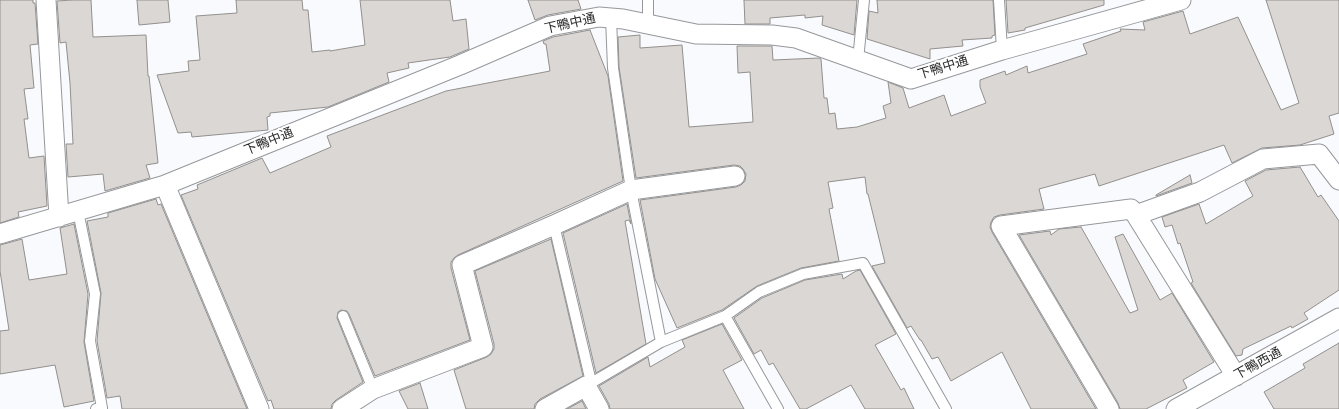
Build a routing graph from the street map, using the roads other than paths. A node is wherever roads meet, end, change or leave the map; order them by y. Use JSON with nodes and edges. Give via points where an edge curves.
{"nodes":[{"id":1,"x":46,"y":0,"type":"edge"},
{"id":2,"x":648,"y":0,"type":"edge"},
{"id":3,"x":864,"y":0,"type":"edge"},
{"id":4,"x":999,"y":0,"type":"edge"},
{"id":5,"x":1181,"y":0,"type":"edge"},
{"id":6,"x":611,"y":18,"type":"junction"},
{"id":7,"x":648,"y":25,"type":"junction"},
{"id":8,"x":1002,"y":50,"type":"junction"},
{"id":9,"x":858,"y":60,"type":"junction"},
{"id":10,"x":735,"y":176,"type":"dead end"},
{"id":11,"x":1339,"y":180,"type":"edge"},
{"id":12,"x":165,"y":185,"type":"junction"},
{"id":13,"x":631,"y":190,"type":"junction"},
{"id":14,"x":78,"y":211,"type":"junction"},
{"id":15,"x":1136,"y":215,"type":"junction"},
{"id":16,"x":59,"y":217,"type":"junction"},
{"id":17,"x":554,"y":226,"type":"junction"},
{"id":18,"x":0,"y":234,"type":"edge"},
{"id":19,"x":343,"y":316,"type":"dead end"},
{"id":20,"x":725,"y":316,"type":"junction"},
{"id":21,"x":1339,"y":318,"type":"edge"},
{"id":22,"x":661,"y":342,"type":"junction"},
{"id":23,"x":1236,"y":376,"type":"junction"},
{"id":24,"x":589,"y":384,"type":"junction"},
{"id":25,"x":373,"y":389,"type":"junction"},
{"id":26,"x":96,"y":409,"type":"edge"},
{"id":27,"x":259,"y":409,"type":"edge"},
{"id":28,"x":342,"y":409,"type":"edge"},
{"id":29,"x":545,"y":409,"type":"edge"},
{"id":30,"x":599,"y":409,"type":"edge"},
{"id":31,"x":778,"y":409,"type":"edge"},
{"id":32,"x":946,"y":409,"type":"edge"},
{"id":33,"x":1109,"y":409,"type":"edge"},
{"id":34,"x":1176,"y":409,"type":"edge"}],
"edges":[{"from":1,"to":16,"type":"street"},
{"from":2,"to":7,"type":"lane"},
{"from":3,"to":9,"type":"lane"},
{"from":4,"to":8,"type":"lane"},
{"from":5,"to":8,"type":"street","name":"下鴨中通"},
{"from":6,"to":7,"type":"street","name":"下鴨中通"},
{"from":6,"to":12,"type":"street","name":"下鴨中通","via":[[599,17],[550,26]]},
{"from":6,"to":13,"type":"lane","via":[[613,68]]},
{"from":7,"to":9,"type":"street","name":"下鴨中通","via":[[696,34],[772,35],[796,38]]},
{"from":8,"to":9,"type":"street","name":"下鴨中通","via":[[911,79]]},
{"from":10,"to":13,"type":"street"},
{"from":11,"to":15,"type":"street","via":[[1319,154],[1263,159],[1200,192]]},
{"from":12,"to":14,"type":"street","name":"下鴨中通"},
{"from":12,"to":27,"type":"street"},
{"from":13,"to":17,"type":"street"},
{"from":13,"to":22,"type":"lane"},
{"from":14,"to":16,"type":"street","name":"下鴨中通"},
{"from":14,"to":26,"type":"lane","via":[[96,294],[90,341],[102,408]]},
{"from":15,"to":23,"type":"street"},
{"from":15,"to":33,"type":"street","via":[[1131,209],[1001,226]]},
{"from":16,"to":18,"type":"street","name":"下鴨中通"},
{"from":17,"to":24,"type":"lane"},
{"from":17,"to":25,"type":"street","via":[[462,265],[483,346]]},
{"from":19,"to":25,"type":"lane"},
{"from":20,"to":22,"type":"lane"},
{"from":20,"to":31,"type":"lane"},
{"from":20,"to":32,"type":"lane","via":[[759,292],[803,274],[862,264]]},
{"from":21,"to":23,"type":"street","name":"下鴨西通"},
{"from":22,"to":24,"type":"lane"},
{"from":23,"to":34,"type":"street","name":"下鴨西通"},
{"from":24,"to":29,"type":"street"},
{"from":24,"to":30,"type":"street"},
{"from":25,"to":28,"type":"street"}]}
